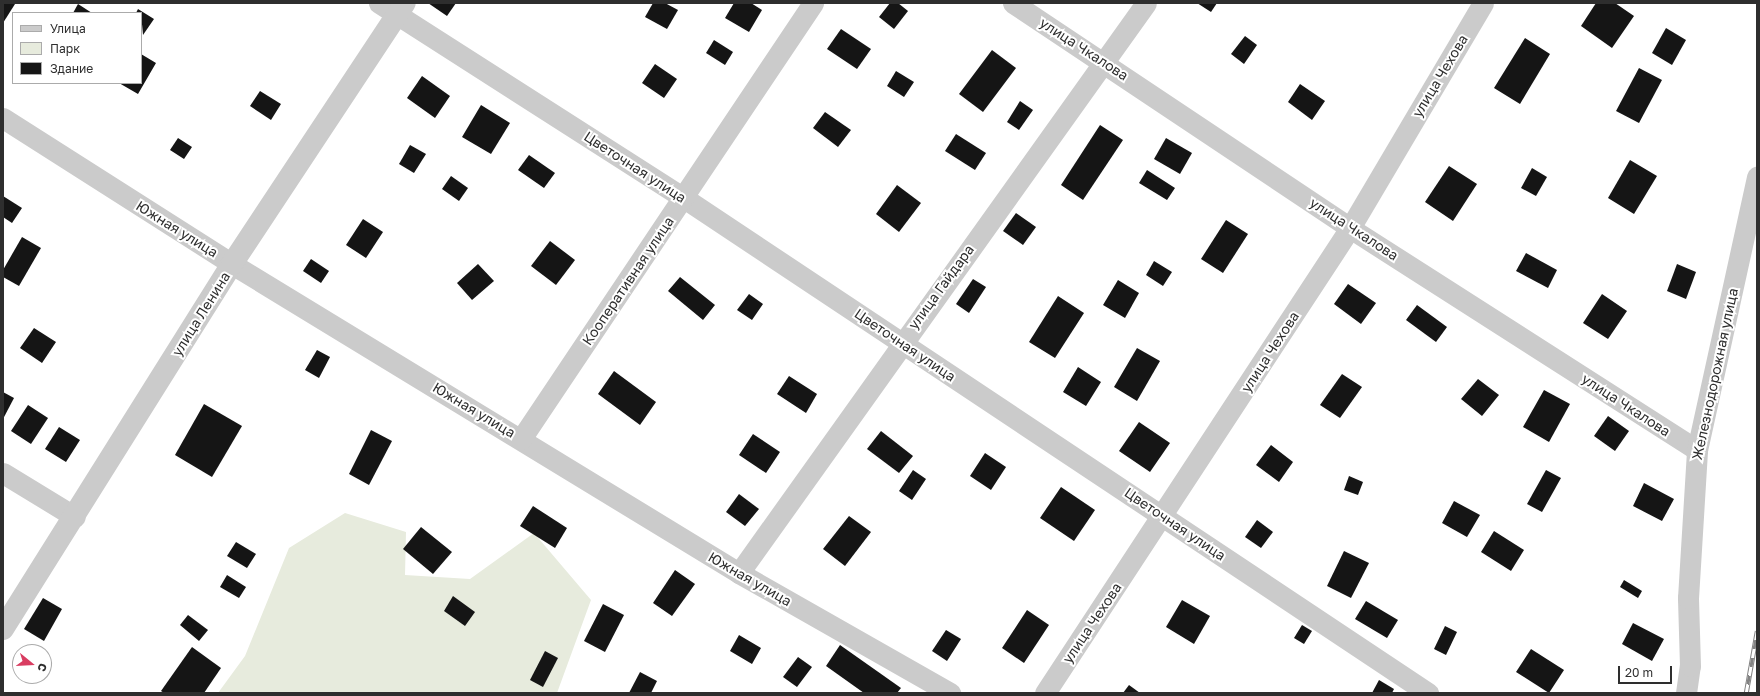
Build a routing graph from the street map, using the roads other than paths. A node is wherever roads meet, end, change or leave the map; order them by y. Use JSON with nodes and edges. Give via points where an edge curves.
{"nodes":[{"id":1,"x":379,"y":3,"type":"edge"},
{"id":2,"x":813,"y":3,"type":"edge"},
{"id":3,"x":1013,"y":3,"type":"edge"},
{"id":4,"x":1146,"y":3,"type":"edge"},
{"id":5,"x":1483,"y":3,"type":"edge"},
{"id":6,"x":401,"y":9,"type":"edge"},
{"id":7,"x":1103,"y":60,"type":"junction"},
{"id":8,"x":3,"y":118,"type":"edge"},
{"id":9,"x":1757,"y":176,"type":"edge"},
{"id":10,"x":684,"y":198,"type":"junction"},
{"id":11,"x":1350,"y":228,"type":"junction"},
{"id":12,"x":232,"y":264,"type":"junction"},
{"id":13,"x":901,"y":342,"type":"junction"},
{"id":14,"x":521,"y":439,"type":"junction"},
{"id":15,"x":1697,"y":450,"type":"junction"},
{"id":16,"x":3,"y":473,"type":"edge"},
{"id":17,"x":1164,"y":516,"type":"junction"},
{"id":18,"x":75,"y":517,"type":"junction"},
{"id":19,"x":739,"y":573,"type":"junction"},
{"id":20,"x":3,"y":629,"type":"edge"},
{"id":21,"x":950,"y":693,"type":"edge"},
{"id":22,"x":1045,"y":693,"type":"edge"},
{"id":23,"x":1428,"y":693,"type":"edge"},
{"id":24,"x":1686,"y":693,"type":"edge"}],
"edges":[{"from":1,"to":6,"type":"street","name":"Цветочная улица"},
{"from":2,"to":10,"type":"street","name":"Кооперативная улица"},
{"from":3,"to":7,"type":"street","name":"улица Чкалова"},
{"from":4,"to":7,"type":"street","name":"улица Гайдара"},
{"from":5,"to":11,"type":"street","name":"улица Чехова"},
{"from":6,"to":10,"type":"street","name":"Цветочная улица"},
{"from":6,"to":12,"type":"street","name":"улица Ленина"},
{"from":7,"to":11,"type":"street","name":"улица Чкалова"},
{"from":7,"to":13,"type":"street","name":"улица Гайдара"},
{"from":8,"to":12,"type":"street","name":"Южная улица"},
{"from":9,"to":15,"type":"street","name":"Железнодорожная улица"},
{"from":10,"to":13,"type":"street","name":"Цветочная улица"},
{"from":10,"to":14,"type":"street","name":"Кооперативная улица"},
{"from":11,"to":15,"type":"street","name":"улица Чкалова"},
{"from":11,"to":17,"type":"street","name":"улица Чехова"},
{"from":12,"to":14,"type":"street","name":"Южная улица"},
{"from":12,"to":18,"type":"street","name":"улица Ленина"},
{"from":13,"to":17,"type":"street","name":"Цветочная улица"},
{"from":13,"to":19,"type":"street","name":"улица Гайдара"},
{"from":14,"to":19,"type":"street","name":"Южная улица"},
{"from":15,"to":24,"type":"street","name":"Железнодорожная улица","via":[[1688,598],[1690,666]]},
{"from":16,"to":18,"type":"street"},
{"from":17,"to":22,"type":"street","name":"улица Чехова"},
{"from":17,"to":23,"type":"street","name":"Цветочная улица"},
{"from":18,"to":20,"type":"street","name":"улица Ленина"},
{"from":19,"to":21,"type":"street","name":"Южная улица"}]}
